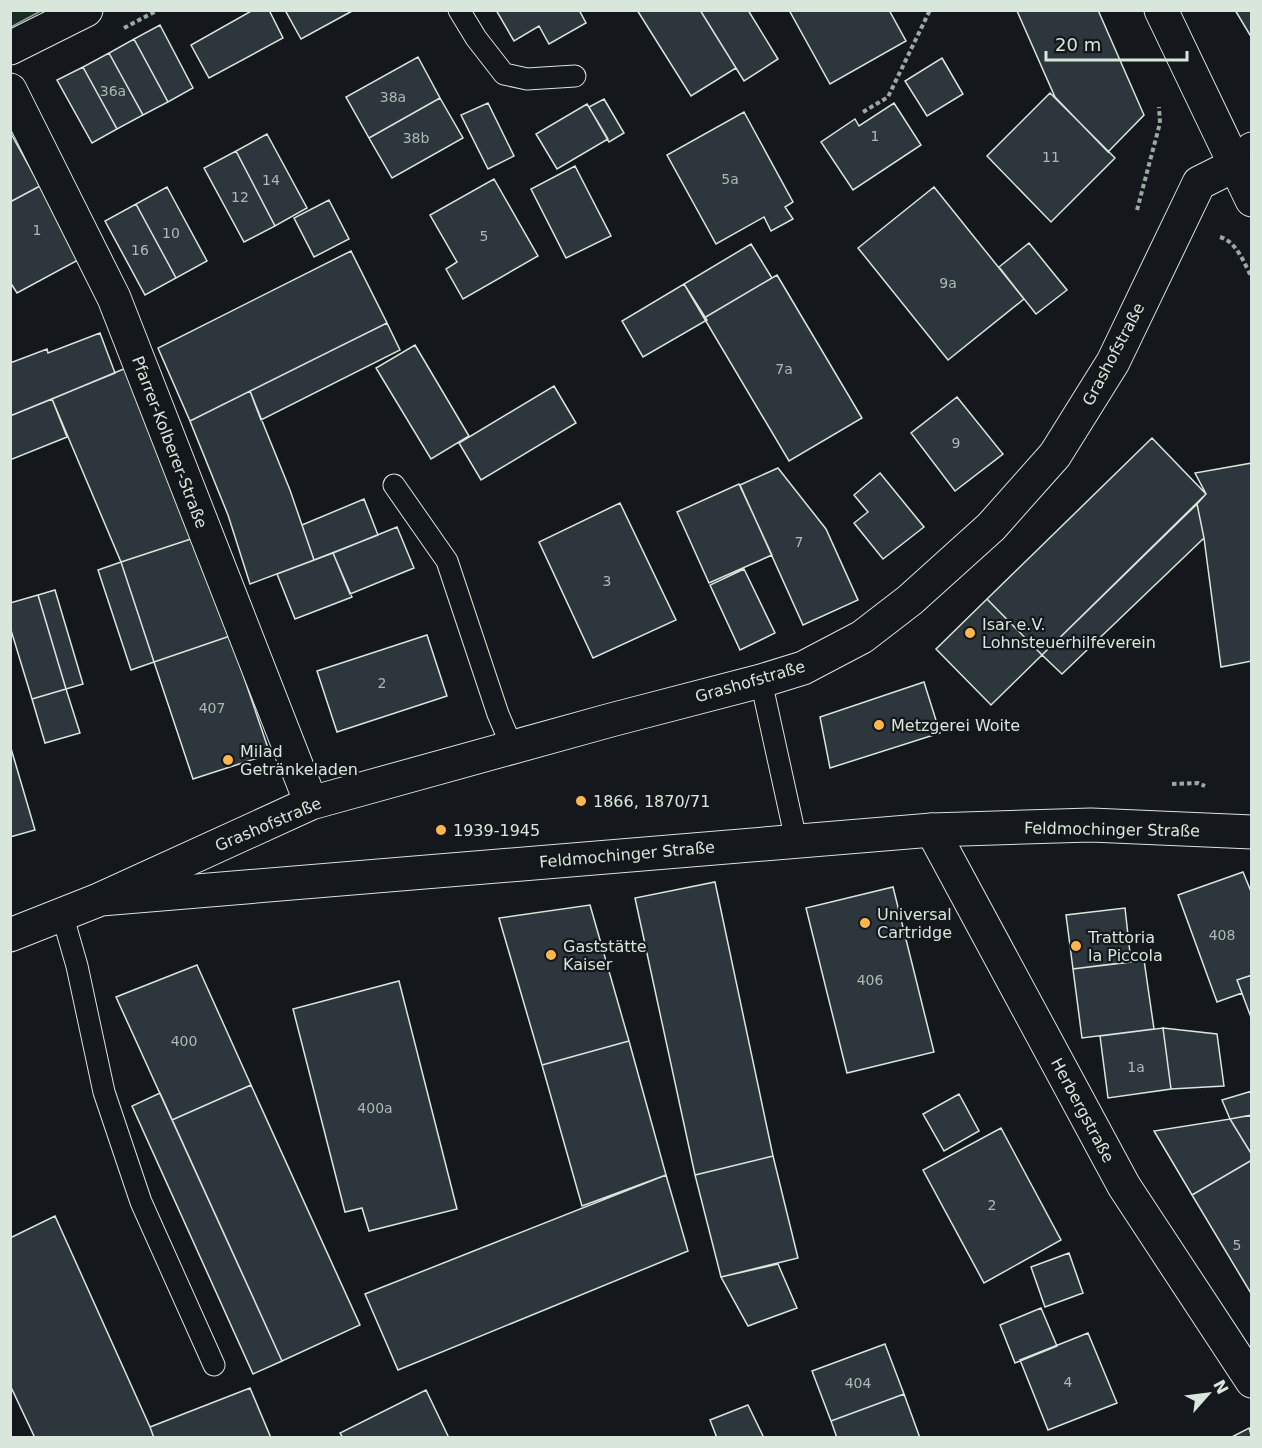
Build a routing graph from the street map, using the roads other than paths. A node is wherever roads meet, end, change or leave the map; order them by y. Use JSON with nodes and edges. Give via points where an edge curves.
{"nodes":[{"id":1,"x":86,"y":10,"type":"edge"},
{"id":2,"x":459,"y":10,"type":"edge"},
{"id":3,"x":1161,"y":10,"type":"edge"},
{"id":4,"x":10,"y":48,"type":"edge"},
{"id":5,"x":575,"y":76,"type":"dead end"},
{"id":6,"x":10,"y":90,"type":"edge"},
{"id":7,"x":1243,"y":157,"type":"edge"},
{"id":8,"x":1251,"y":200,"type":"edge"},
{"id":9,"x":394,"y":485,"type":"dead end"},
{"id":10,"x":761,"y":681,"type":"junction"},
{"id":11,"x":512,"y":747,"type":"junction"},
{"id":12,"x":311,"y":803,"type":"junction"},
{"id":13,"x":932,"y":830,"type":"junction"},
{"id":14,"x":1251,"y":832,"type":"edge"},
{"id":15,"x":796,"y":840,"type":"junction"},
{"id":16,"x":101,"y":899,"type":"junction"},
{"id":17,"x":62,"y":914,"type":"junction"},
{"id":18,"x":10,"y":935,"type":"edge"},
{"id":19,"x":214,"y":1365,"type":"dead end"},
{"id":20,"x":1251,"y":1381,"type":"edge"}],
"edges":[{"from":1,"to":4,"type":"street"},
{"from":2,"to":5,"type":"lane","via":[[504,74],[527,79]]},
{"from":3,"to":7,"type":"street"},
{"from":6,"to":12,"type":"street","name":"Pfarrer-Kolberer-Straße","via":[[114,298]]},
{"from":7,"to":8,"type":"street"},
{"from":7,"to":10,"type":"street","name":"Grashofstraße","via":[[1198,183],[1113,362],[1055,455],[991,527],[862,637],[804,668]]},
{"from":9,"to":11,"type":"lane","via":[[447,561]]},
{"from":10,"to":11,"type":"street","name":"Grashofstraße"},
{"from":10,"to":15,"type":"lane"},
{"from":11,"to":12,"type":"street","name":"Grashofstraße"},
{"from":12,"to":16,"type":"street","name":"Grashofstraße"},
{"from":13,"to":14,"type":"street","name":"Feldmochinger Straße","via":[[1092,825]]},
{"from":13,"to":15,"type":"street","name":"Feldmochinger Straße"},
{"from":13,"to":20,"type":"street","name":"Herbergstraße","via":[[1124,1186]]},
{"from":15,"to":16,"type":"street","name":"Feldmochinger Straße"},
{"from":16,"to":17,"type":"street","name":"Feldmochinger Straße"},
{"from":17,"to":18,"type":"street","name":"Feldmochinger Straße"},
{"from":17,"to":19,"type":"lane","via":[[104,1092],[126,1158],[141,1202]]}]}
